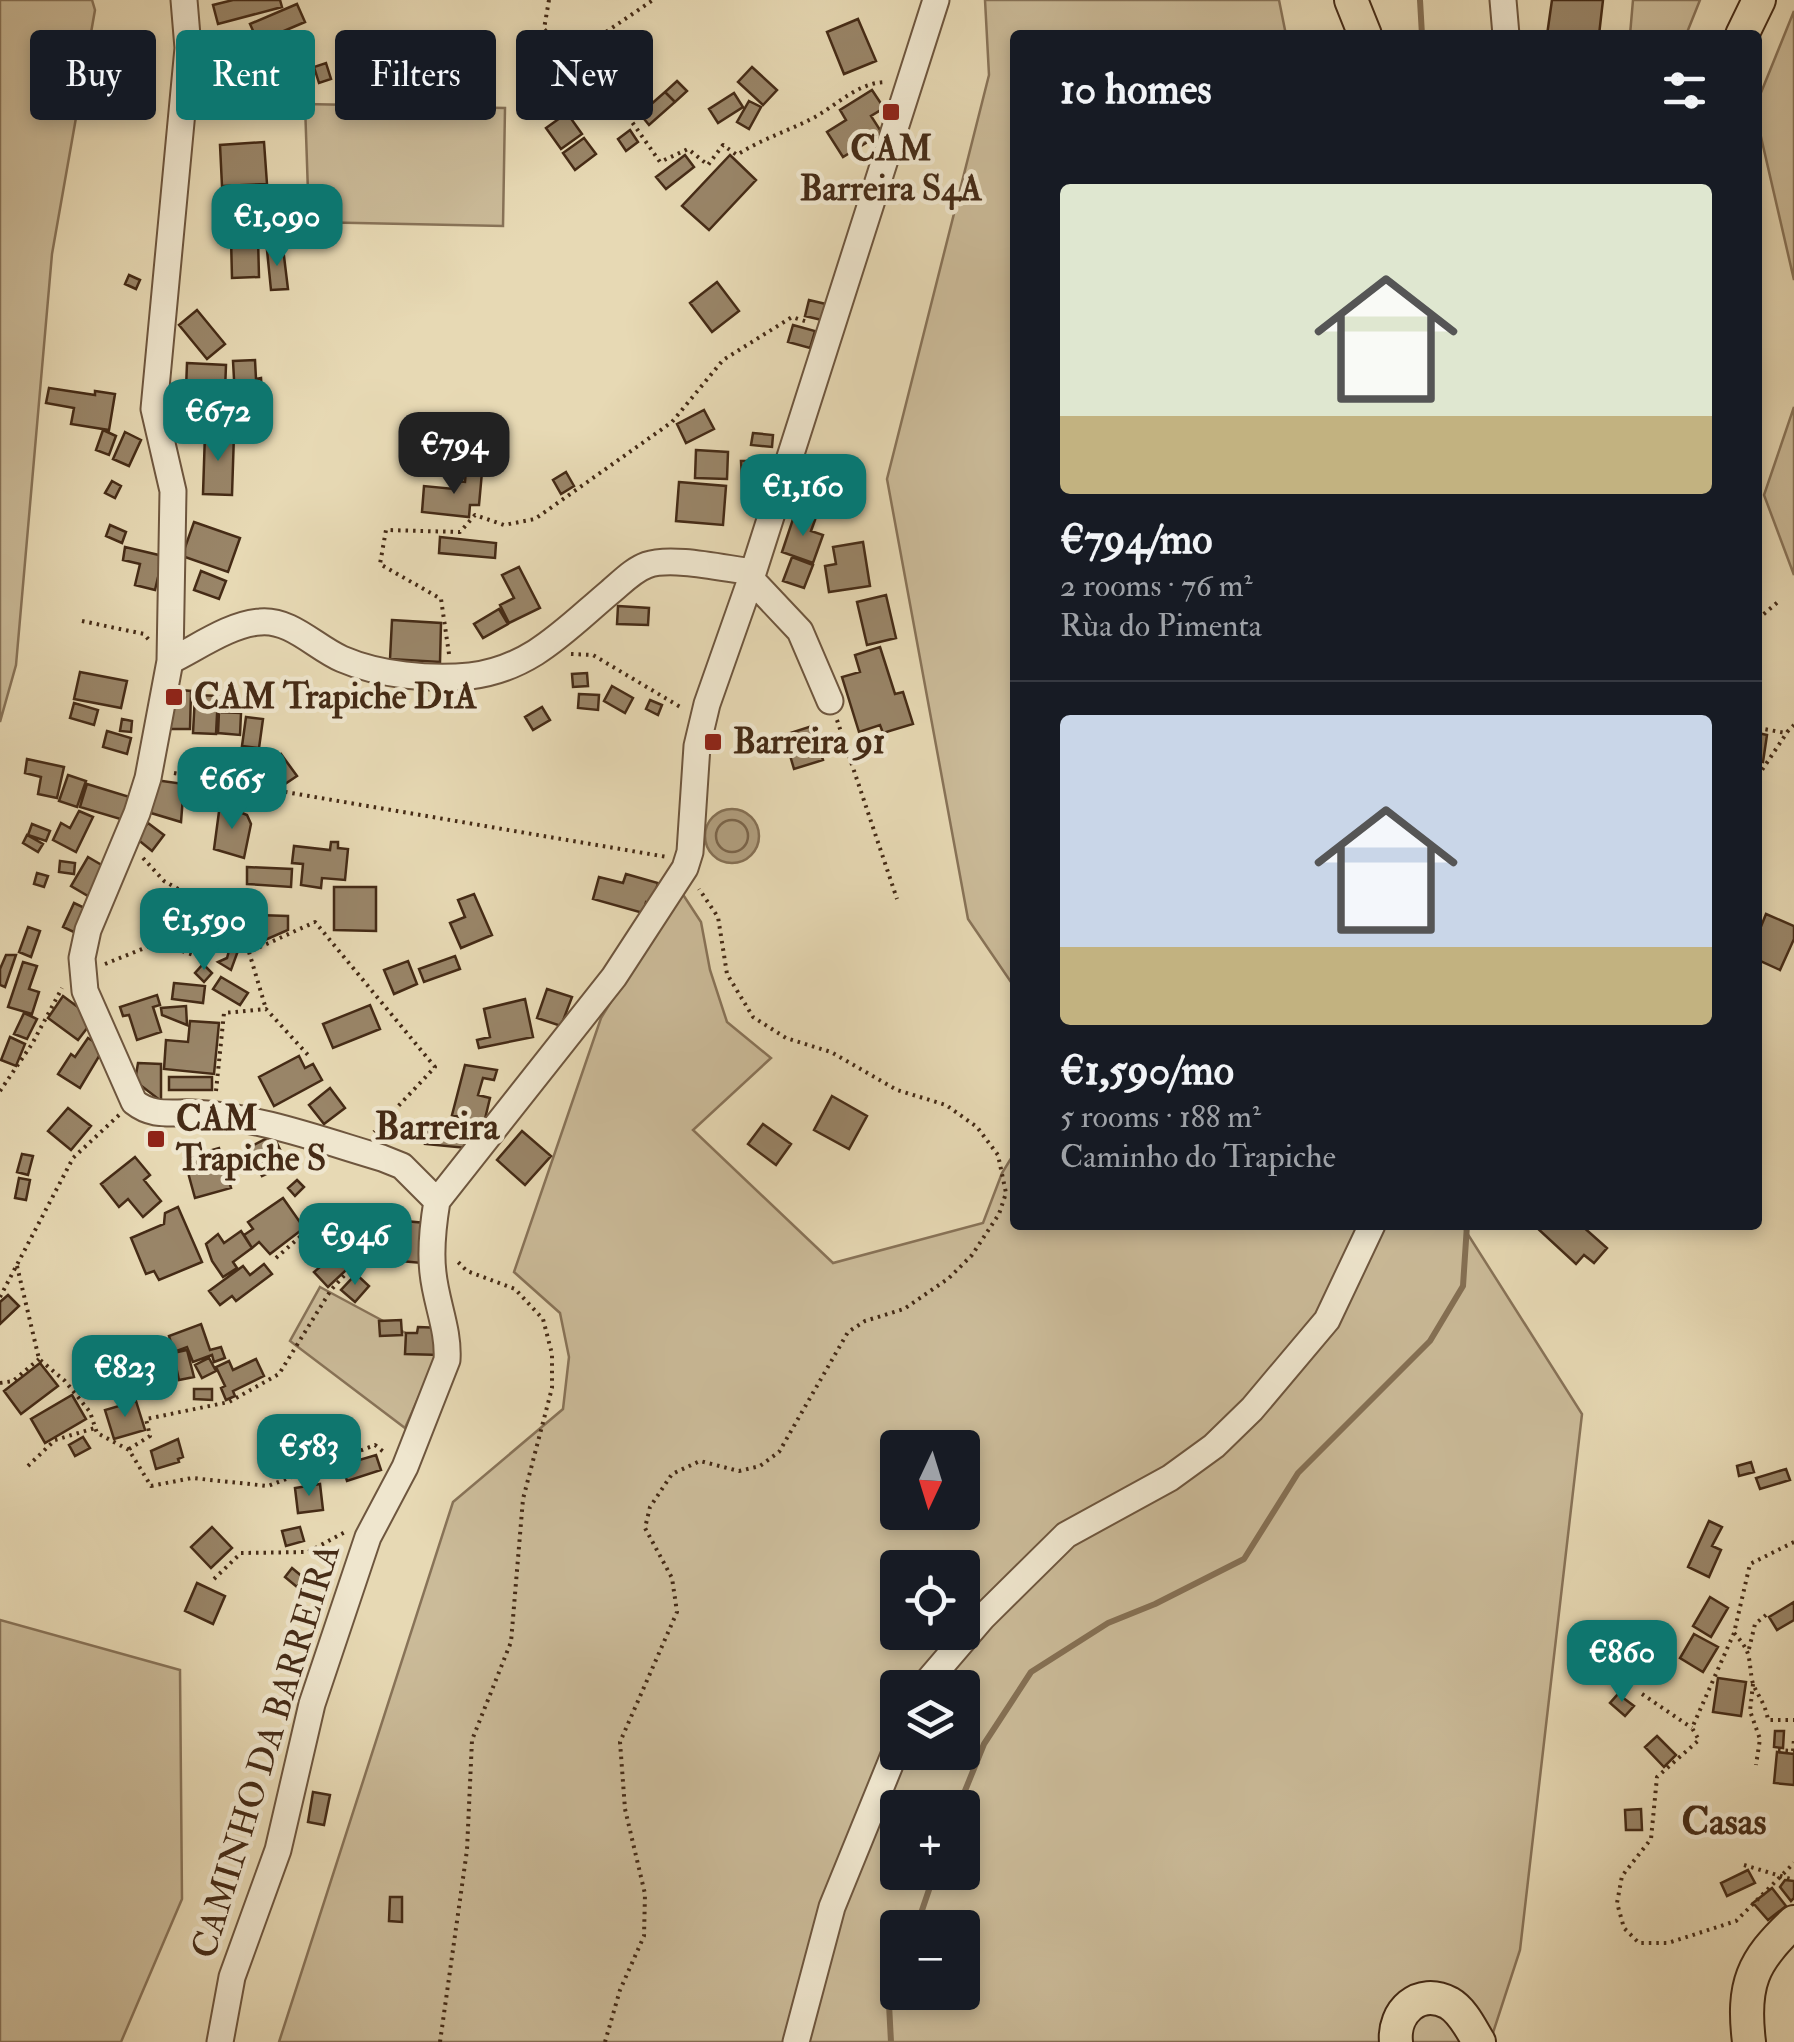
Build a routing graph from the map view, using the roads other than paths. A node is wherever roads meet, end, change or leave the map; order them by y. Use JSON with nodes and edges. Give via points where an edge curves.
{"nodes":[{"id":1,"x":184,"y":0,"type":"edge"},
{"id":2,"x":936,"y":0,"type":"edge"},
{"id":3,"x":1351,"y":0,"type":"edge"},
{"id":4,"x":1503,"y":0,"type":"edge"},
{"id":5,"x":1760,"y":0,"type":"edge"},
{"id":6,"x":1363,"y":30,"type":"edge"},
{"id":7,"x":1506,"y":30,"type":"edge"},
{"id":8,"x":1745,"y":30,"type":"edge"},
{"id":9,"x":752,"y":576,"type":"junction"},
{"id":10,"x":170,"y":661,"type":"junction"},
{"id":11,"x":830,"y":701,"type":"road end"},
{"id":12,"x":436,"y":1209,"type":"junction"},
{"id":13,"x":1370,"y":1230,"type":"edge"},
{"id":14,"x":937,"y":1670,"type":"edge"},
{"id":15,"x":888,"y":1770,"type":"edge"},
{"id":16,"x":1794,"y":1922,"type":"edge"},
{"id":17,"x":220,"y":2042,"type":"edge"},
{"id":18,"x":796,"y":2042,"type":"edge"},
{"id":19,"x":1396,"y":2042,"type":"edge"},
{"id":20,"x":1480,"y":2042,"type":"edge"},
{"id":21,"x":1749,"y":2042,"type":"edge"}],
"edges":[{"from":1,"to":10,"type":"street","via":[[188,48],[154,409],[173,491]]},
{"from":2,"to":9,"type":"street"},
{"from":3,"to":6,"type":"main road"},
{"from":4,"to":7,"type":"street"},
{"from":5,"to":8,"type":"main road"},
{"from":9,"to":10,"type":"street","via":[[650,564],[558,640],[500,670],[452,676],[362,667],[281,624],[262,621]]},
{"from":9,"to":11,"type":"street","via":[[800,631]]},
{"from":9,"to":12,"type":"street","via":[[697,746],[686,864],[614,977]]},
{"from":10,"to":12,"type":"street","via":[[150,770],[85,946],[82,973],[134,1102],[154,1113],[239,1118],[357,1150],[402,1166]]},
{"from":12,"to":17,"type":"street","name":"CAMINHO DA BARREIRA","via":[[433,1275],[447,1360],[405,1467],[368,1537],[312,1704],[278,1850],[232,1976]]},
{"from":13,"to":14,"type":"street","via":[[1327,1320],[1252,1409],[1170,1478],[1066,1536]]},
{"from":15,"to":18,"type":"street","via":[[832,1907]]},
{"from":16,"to":21,"type":"main road","via":[[1754,1970],[1745,2007]]},
{"from":19,"to":20,"type":"main road","via":[[1402,2012],[1418,2000],[1437,1998],[1454,2006]]}]}
